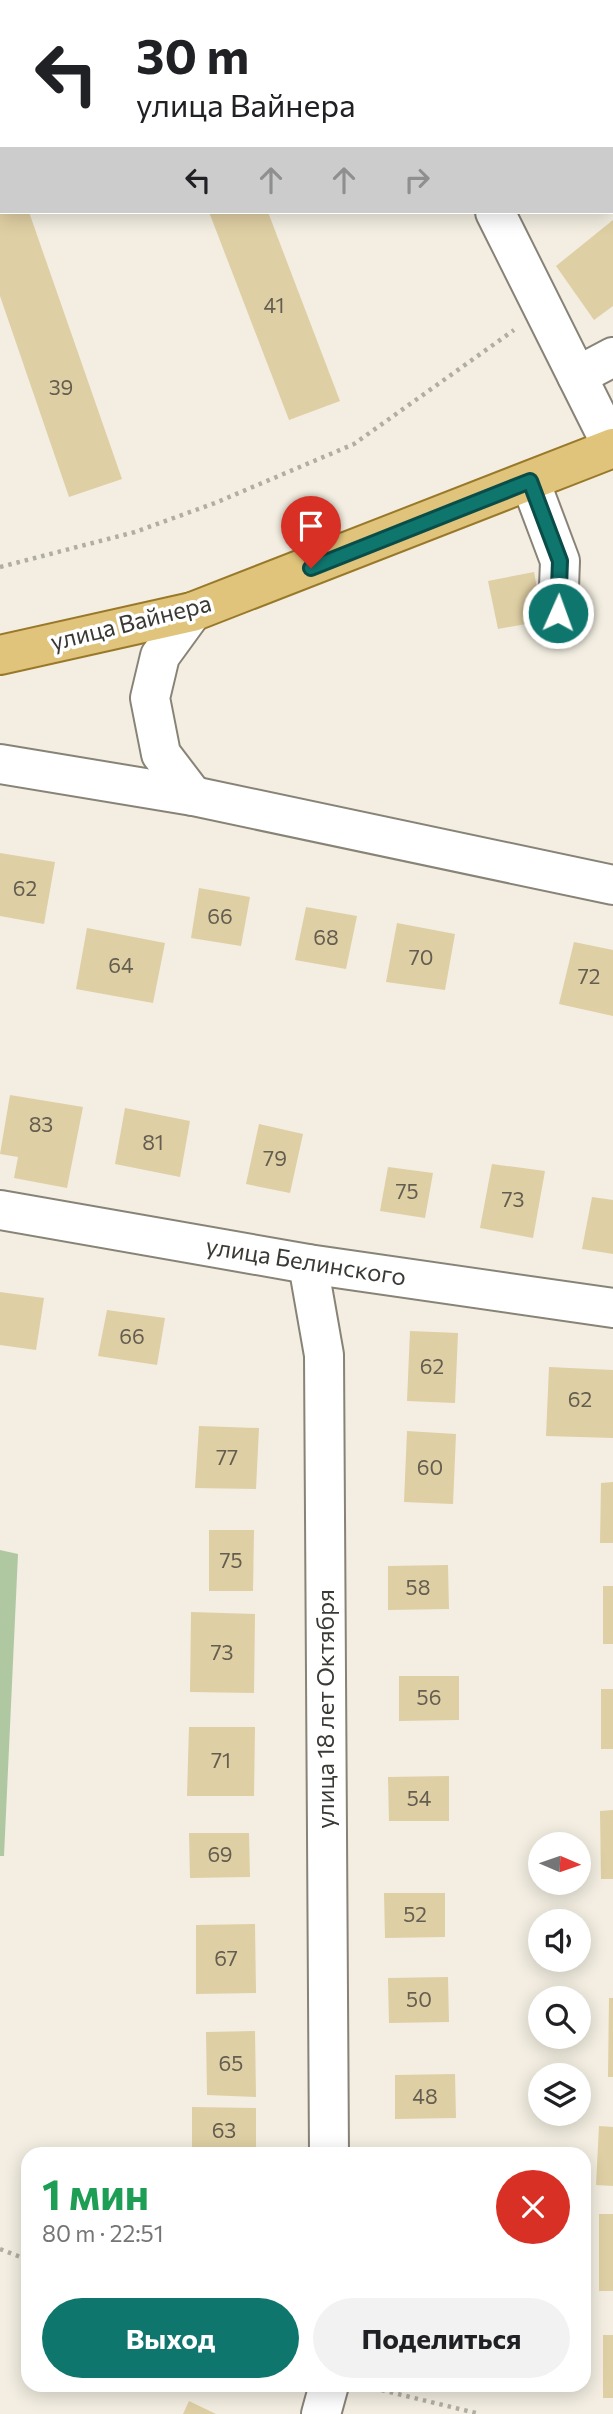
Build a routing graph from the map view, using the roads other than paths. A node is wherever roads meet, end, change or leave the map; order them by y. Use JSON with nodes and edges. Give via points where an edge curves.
{"nodes":[{"id":1,"x":496,"y":214,"type":"edge"},
{"id":2,"x":613,"y":357,"type":"edge"},
{"id":3,"x":577,"y":376,"type":"junction"},
{"id":4,"x":613,"y":448,"type":"edge"},
{"id":5,"x":530,"y":481,"type":"junction"},
{"id":6,"x":192,"y":612,"type":"junction"},
{"id":7,"x":558,"y":613,"type":"dead end"},
{"id":8,"x":0,"y":655,"type":"edge"},
{"id":9,"x":0,"y":764,"type":"edge"},
{"id":10,"x":193,"y":796,"type":"junction"},
{"id":11,"x":613,"y":885,"type":"edge"},
{"id":12,"x":0,"y":1210,"type":"edge"},
{"id":13,"x":308,"y":1264,"type":"junction"},
{"id":14,"x":613,"y":1308,"type":"edge"},
{"id":15,"x":329,"y":2147,"type":"edge"},
{"id":16,"x":326,"y":2392,"type":"edge"},
{"id":17,"x":321,"y":2414,"type":"edge"}],
"edges":[{"from":1,"to":3,"type":"street"},
{"from":2,"to":3,"type":"street"},
{"from":3,"to":4,"type":"street"},
{"from":4,"to":5,"type":"main road","name":"улица Вайнера"},
{"from":5,"to":6,"type":"main road","name":"улица Вайнера"},
{"from":5,"to":7,"type":"street","via":[[560,561]]},
{"from":6,"to":8,"type":"main road","name":"улица Вайнера"},
{"from":6,"to":10,"type":"street","via":[[160,656],[150,698],[161,754]]},
{"from":9,"to":10,"type":"street"},
{"from":10,"to":11,"type":"street"},
{"from":12,"to":13,"type":"street","name":"улица Белинского"},
{"from":13,"to":14,"type":"street","name":"улица Белинского"},
{"from":13,"to":15,"type":"street","name":"улица 18 лет Октября","via":[[324,1355]]},
{"from":16,"to":17,"type":"street"}]}
